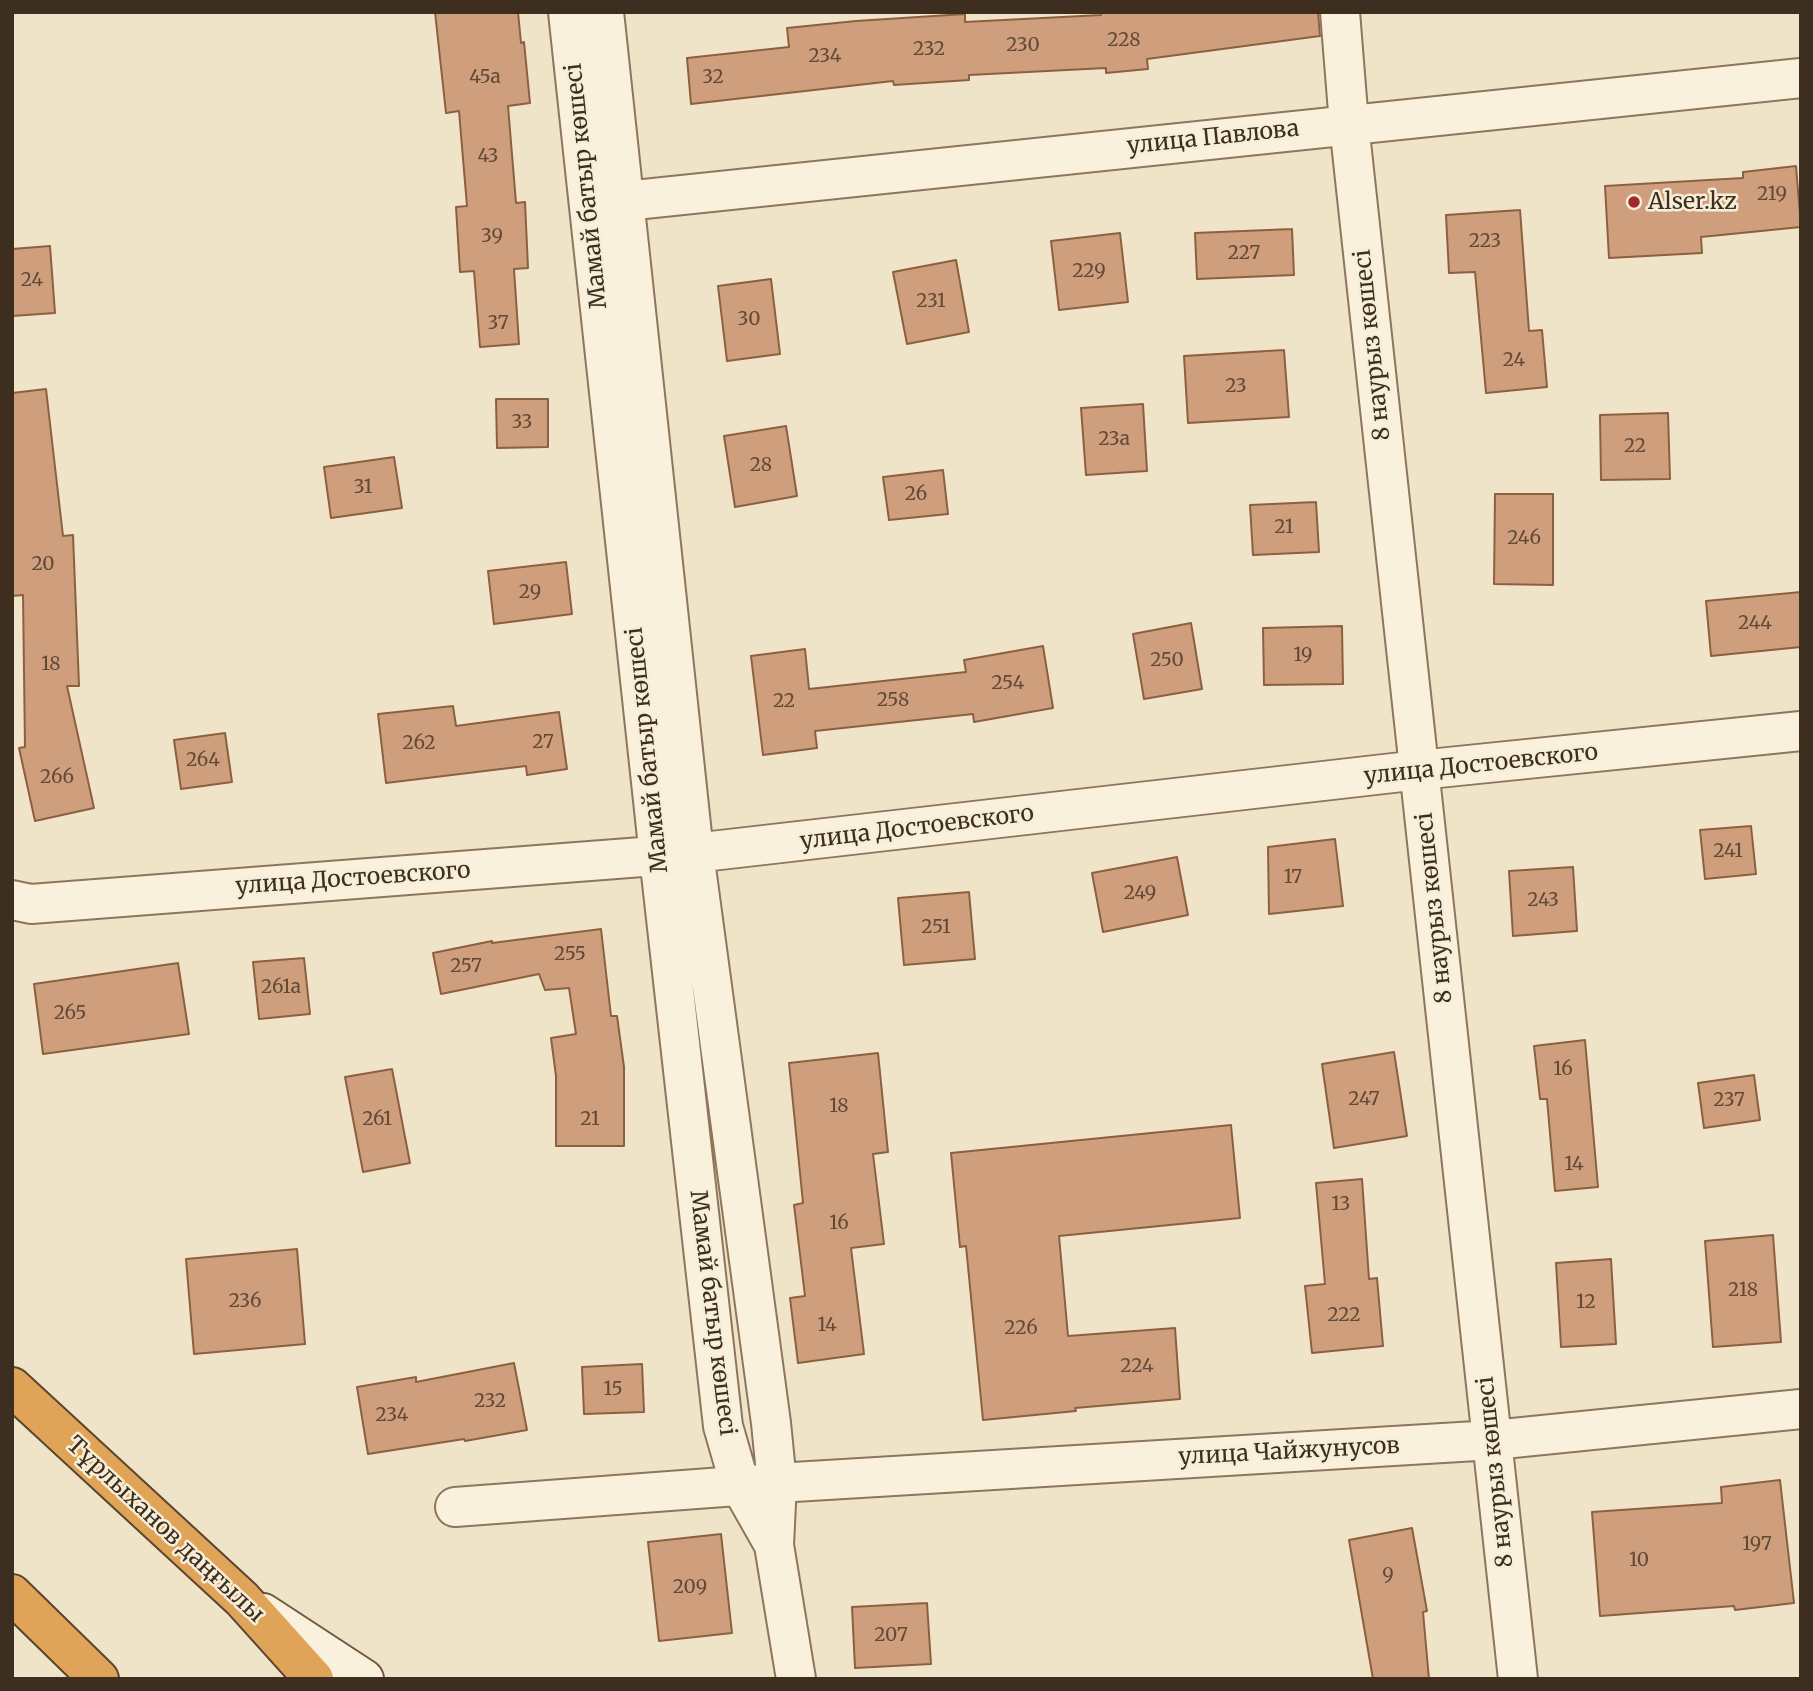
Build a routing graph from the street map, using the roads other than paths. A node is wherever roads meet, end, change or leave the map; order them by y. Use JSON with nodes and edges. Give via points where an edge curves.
{"nodes":[{"id":1,"x":568,"y":12,"type":"edge"},
{"id":2,"x":604,"y":12,"type":"edge"},
{"id":3,"x":1340,"y":12,"type":"edge"},
{"id":4,"x":1801,"y":78,"type":"edge"},
{"id":5,"x":1349,"y":124,"type":"junction"},
{"id":6,"x":625,"y":201,"type":"junction"},
{"id":7,"x":1801,"y":731,"type":"edge"},
{"id":8,"x":1419,"y":770,"type":"junction"},
{"id":9,"x":676,"y":855,"type":"junction"},
{"id":10,"x":22,"y":902,"type":"edge"},
{"id":11,"x":12,"y":1387,"type":"edge"},
{"id":12,"x":1801,"y":1409,"type":"edge"},
{"id":13,"x":1493,"y":1440,"type":"junction"},
{"id":14,"x":777,"y":1483,"type":"junction"},
{"id":15,"x":740,"y":1486,"type":"junction"},
{"id":16,"x":455,"y":1507,"type":"dead end"},
{"id":17,"x":774,"y":1545,"type":"junction"},
{"id":18,"x":12,"y":1594,"type":"edge"},
{"id":19,"x":242,"y":1599,"type":"junction"},
{"id":20,"x":99,"y":1679,"type":"edge"},
{"id":21,"x":314,"y":1679,"type":"edge"},
{"id":22,"x":363,"y":1679,"type":"edge"},
{"id":23,"x":796,"y":1679,"type":"edge"},
{"id":24,"x":1518,"y":1679,"type":"edge"}],
"edges":[{"from":1,"to":9,"type":"street","name":"Мамай батыр көшесі"},
{"from":2,"to":6,"type":"street","name":"Мамай батыр көшесі"},
{"from":3,"to":5,"type":"street","name":"8 наурыз көшесі"},
{"from":4,"to":5,"type":"street","name":"улица Павлова"},
{"from":5,"to":6,"type":"street","name":"улица Павлова"},
{"from":5,"to":8,"type":"street","name":"8 наурыз көшесі"},
{"from":6,"to":9,"type":"street","name":"Мамай батыр көшесі"},
{"from":7,"to":8,"type":"street","name":"улица Достоевского"},
{"from":8,"to":9,"type":"street","name":"улица Достоевского"},
{"from":8,"to":13,"type":"street","name":"8 наурыз көшесі"},
{"from":9,"to":10,"type":"street","name":"улица Достоевского"},
{"from":9,"to":14,"type":"street","name":"Мамай батыр көшесі","via":[[770,1410]]},
{"from":9,"to":15,"type":"street","name":"Мамай батыр көшесі","via":[[723,1426]]},
{"from":11,"to":19,"type":"highway","name":"Тұрлыханов даңғылы"},
{"from":12,"to":13,"type":"street","name":"улица Чайжунусов"},
{"from":13,"to":14,"type":"street","name":"улица Чайжунусов"},
{"from":13,"to":24,"type":"street","name":"8 наурыз көшесі"},
{"from":14,"to":15,"type":"street","name":"улица Чайжунусов"},
{"from":14,"to":17,"type":"street","name":"Мамай батыр көшесі"},
{"from":15,"to":16,"type":"street","name":"улица Чайжунусов"},
{"from":15,"to":17,"type":"street","name":"Мамай батыр көшесі"},
{"from":17,"to":23,"type":"street"},
{"from":18,"to":20,"type":"highway"},
{"from":19,"to":21,"type":"highway","name":"Тұрлыханов даңғылы"},
{"from":19,"to":22,"type":"street"}]}
